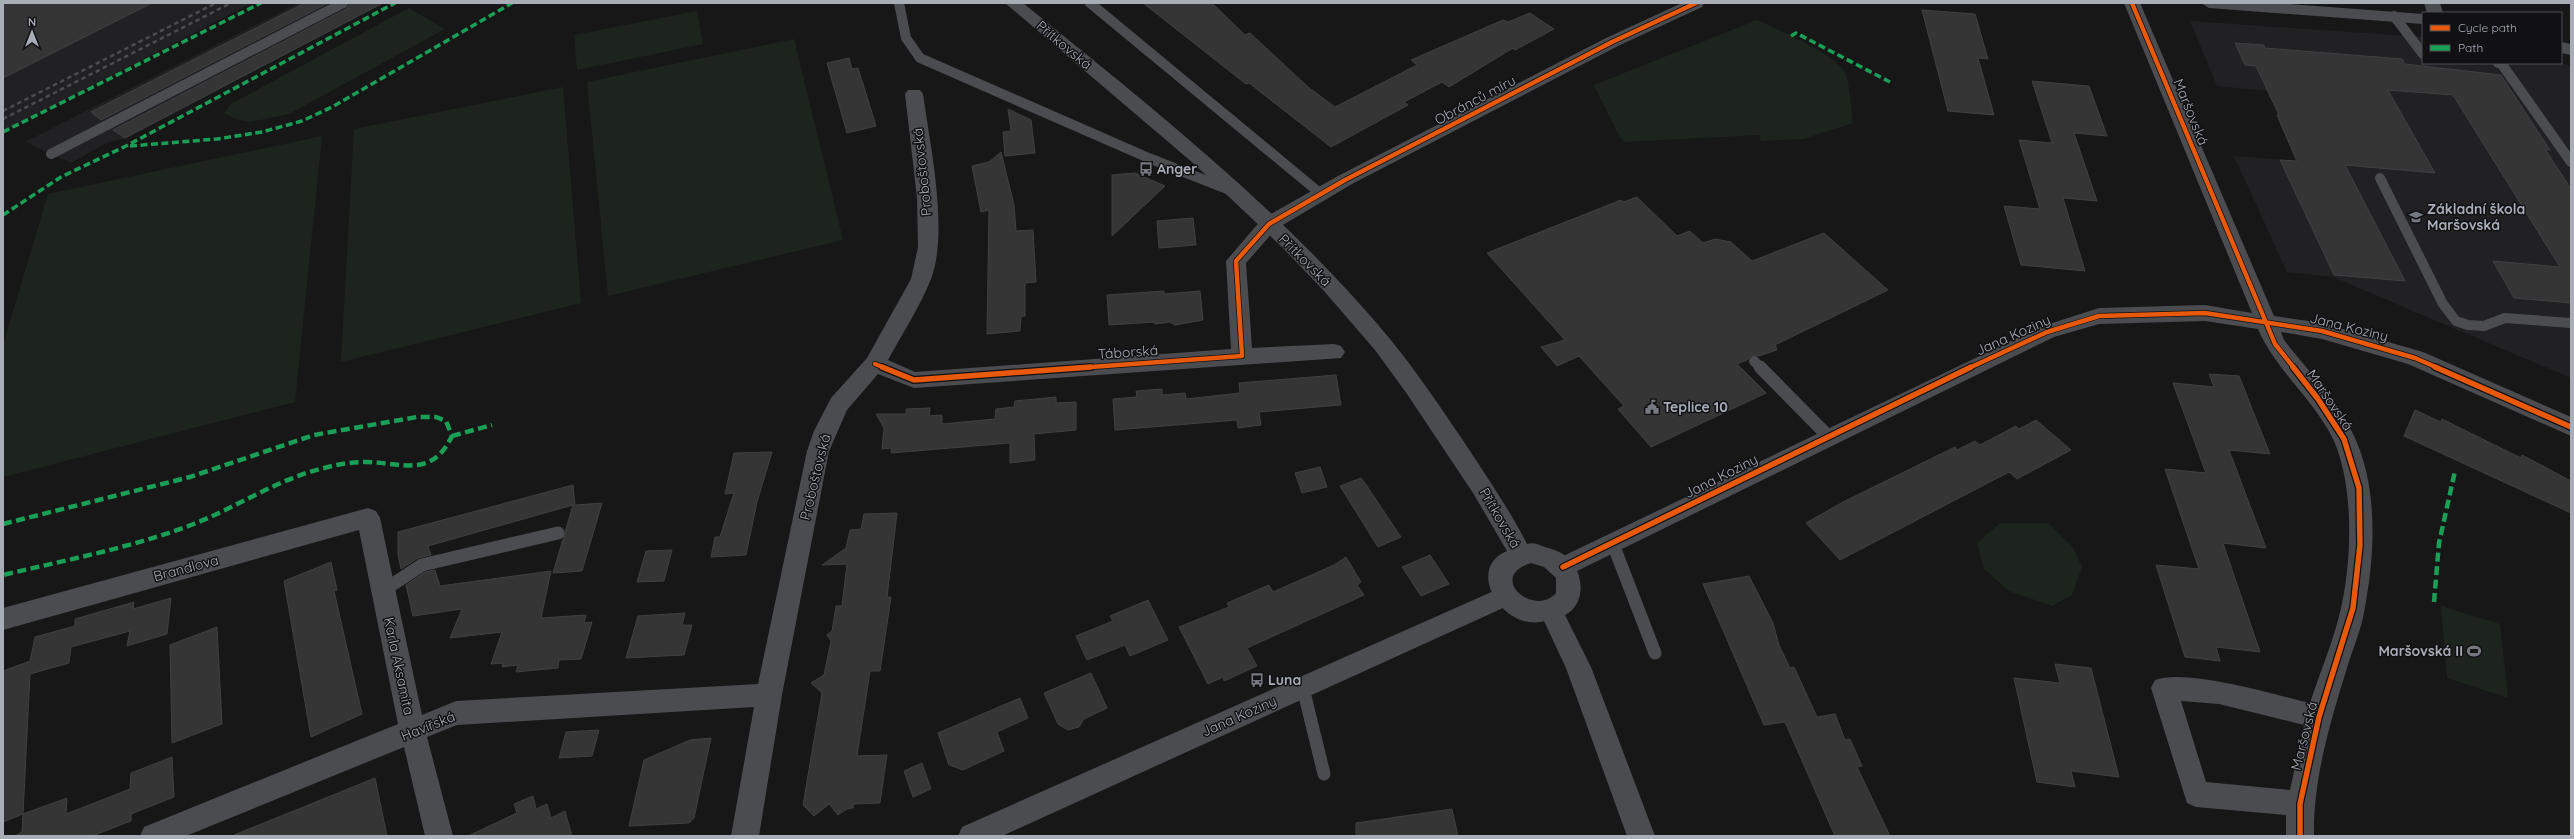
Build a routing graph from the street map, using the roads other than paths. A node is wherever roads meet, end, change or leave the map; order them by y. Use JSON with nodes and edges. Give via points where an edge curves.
{"nodes":[{"id":1,"x":344,"y":3,"type":"edge"},
{"id":2,"x":899,"y":3,"type":"edge"},
{"id":3,"x":1013,"y":3,"type":"edge"},
{"id":4,"x":1090,"y":3,"type":"edge"},
{"id":5,"x":1696,"y":3,"type":"edge"},
{"id":6,"x":2132,"y":3,"type":"edge"},
{"id":7,"x":2209,"y":3,"type":"edge"},
{"id":8,"x":2394,"y":16,"type":"junction"},
{"id":9,"x":2422,"y":19,"type":"edge"},
{"id":10,"x":2422,"y":53,"type":"edge"},
{"id":11,"x":2502,"y":64,"type":"edge"},
{"id":12,"x":914,"y":94,"type":"dead end"},
{"id":13,"x":51,"y":154,"type":"dead end"},
{"id":14,"x":2571,"y":162,"type":"edge"},
{"id":15,"x":2380,"y":178,"type":"dead end"},
{"id":16,"x":1233,"y":191,"type":"junction"},
{"id":17,"x":1321,"y":194,"type":"junction"},
{"id":18,"x":1270,"y":224,"type":"junction"},
{"id":19,"x":2266,"y":321,"type":"junction"},
{"id":20,"x":2571,"y":323,"type":"edge"},
{"id":21,"x":1334,"y":352,"type":"dead end"},
{"id":22,"x":1242,"y":356,"type":"junction"},
{"id":23,"x":1754,"y":361,"type":"dead end"},
{"id":24,"x":875,"y":364,"type":"junction"},
{"id":25,"x":2571,"y":427,"type":"edge"},
{"id":26,"x":1828,"y":436,"type":"junction"},
{"id":27,"x":368,"y":518,"type":"joint"},
{"id":28,"x":558,"y":532,"type":"dead end"},
{"id":29,"x":1613,"y":544,"type":"junction"},
{"id":30,"x":1520,"y":554,"type":"junction"},
{"id":31,"x":1562,"y":567,"type":"junction"},
{"id":32,"x":384,"y":590,"type":"junction"},
{"id":33,"x":1505,"y":596,"type":"junction"},
{"id":34,"x":1550,"y":611,"type":"junction"},
{"id":35,"x":3,"y":619,"type":"edge"},
{"id":36,"x":1655,"y":653,"type":"dead end"},
{"id":37,"x":1303,"y":688,"type":"junction"},
{"id":38,"x":768,"y":695,"type":"junction"},
{"id":39,"x":2319,"y":717,"type":"junction"},
{"id":40,"x":413,"y":732,"type":"junction"},
{"id":41,"x":1324,"y":774,"type":"dead end"},
{"id":42,"x":2300,"y":804,"type":"junction"},
{"id":43,"x":154,"y":836,"type":"edge"},
{"id":44,"x":439,"y":836,"type":"edge"},
{"id":45,"x":745,"y":836,"type":"edge"},
{"id":46,"x":972,"y":836,"type":"edge"},
{"id":47,"x":1641,"y":836,"type":"edge"},
{"id":48,"x":2300,"y":836,"type":"edge"}],
"edges":[{"from":1,"to":13,"type":"lane"},
{"from":2,"to":16,"type":"lane","via":[[906,38],[920,58],[1151,159]]},
{"from":3,"to":16,"type":"street","name":"Přítkovská"},
{"from":4,"to":17,"type":"lane"},
{"from":5,"to":17,"type":"street","name":"Obránců míru","via":[[1612,42]]},
{"from":6,"to":19,"type":"street","name":"Maršovská"},
{"from":7,"to":8,"type":"street"},
{"from":8,"to":9,"type":"street"},
{"from":8,"to":10,"type":"lane"},
{"from":11,"to":14,"type":"lane"},
{"from":12,"to":24,"type":"street","name":"Proboštovská","via":[[927,198],[928,247],[922,279]]},
{"from":15,"to":20,"type":"lane","via":[[2443,304],[2456,321],[2468,326],[2484,326],[2505,318]]},
{"from":16,"to":18,"type":"street","name":"Přítkovská"},
{"from":17,"to":18,"type":"street","name":"Obránců míru"},
{"from":18,"to":22,"type":"street","via":[[1236,261]]},
{"from":18,"to":30,"type":"street","name":"Přítkovská","via":[[1331,286],[1372,332],[1410,381],[1498,511]]},
{"from":19,"to":25,"type":"street","name":"Jana Koziny","via":[[2353,338],[2415,358]]},
{"from":19,"to":26,"type":"street","name":"Jana Koziny","via":[[2190,312],[2099,316],[2047,332]]},
{"from":19,"to":39,"type":"street","name":"Maršovská","via":[[2275,344],[2318,399],[2344,440],[2359,488],[2360,545],[2353,608]]},
{"from":21,"to":22,"type":"street","name":"Táborská"},
{"from":22,"to":24,"type":"street","name":"Táborská","via":[[914,380]]},
{"from":23,"to":26,"type":"lane"},
{"from":24,"to":38,"type":"street","name":"Proboštovská","via":[[839,404],[825,431],[818,452]]},
{"from":26,"to":29,"type":"street","name":"Jana Koziny"},
{"from":27,"to":32,"type":"street","name":"Karla Aksamita"},
{"from":27,"to":35,"type":"street","name":"Brandlova"},
{"from":28,"to":32,"type":"lane","via":[[422,565]]},
{"from":29,"to":31,"type":"street","name":"Jana Koziny"},
{"from":29,"to":36,"type":"lane"},
{"from":30,"to":31,"type":"street","via":[[1541,554],[1552,558]]},
{"from":30,"to":33,"type":"street","via":[[1509,559],[1502,567],[1499,578]]},
{"from":31,"to":34,"type":"street","via":[[1570,584],[1568,596],[1561,605]]},
{"from":32,"to":40,"type":"street","name":"Karla Aksamita"},
{"from":33,"to":34,"type":"street","via":[[1525,611]]},
{"from":33,"to":37,"type":"street","name":"Jana Koziny"},
{"from":34,"to":47,"type":"street","via":[[1578,667]]},
{"from":37,"to":41,"type":"lane"},
{"from":37,"to":46,"type":"street","name":"Jana Koziny"},
{"from":38,"to":40,"type":"street","name":"Havířská","via":[[456,713]]},
{"from":38,"to":45,"type":"street","name":"Proboštovská"},
{"from":39,"to":42,"type":"street","name":"Maršovská"},
{"from":39,"to":42,"type":"street","name":"Maršovská","via":[[2219,693],[2164,688],[2196,794]]},
{"from":40,"to":43,"type":"street","name":"Havířská"},
{"from":40,"to":44,"type":"street","name":"Karla Aksamita"},
{"from":42,"to":48,"type":"street","name":"Maršovská"}]}
